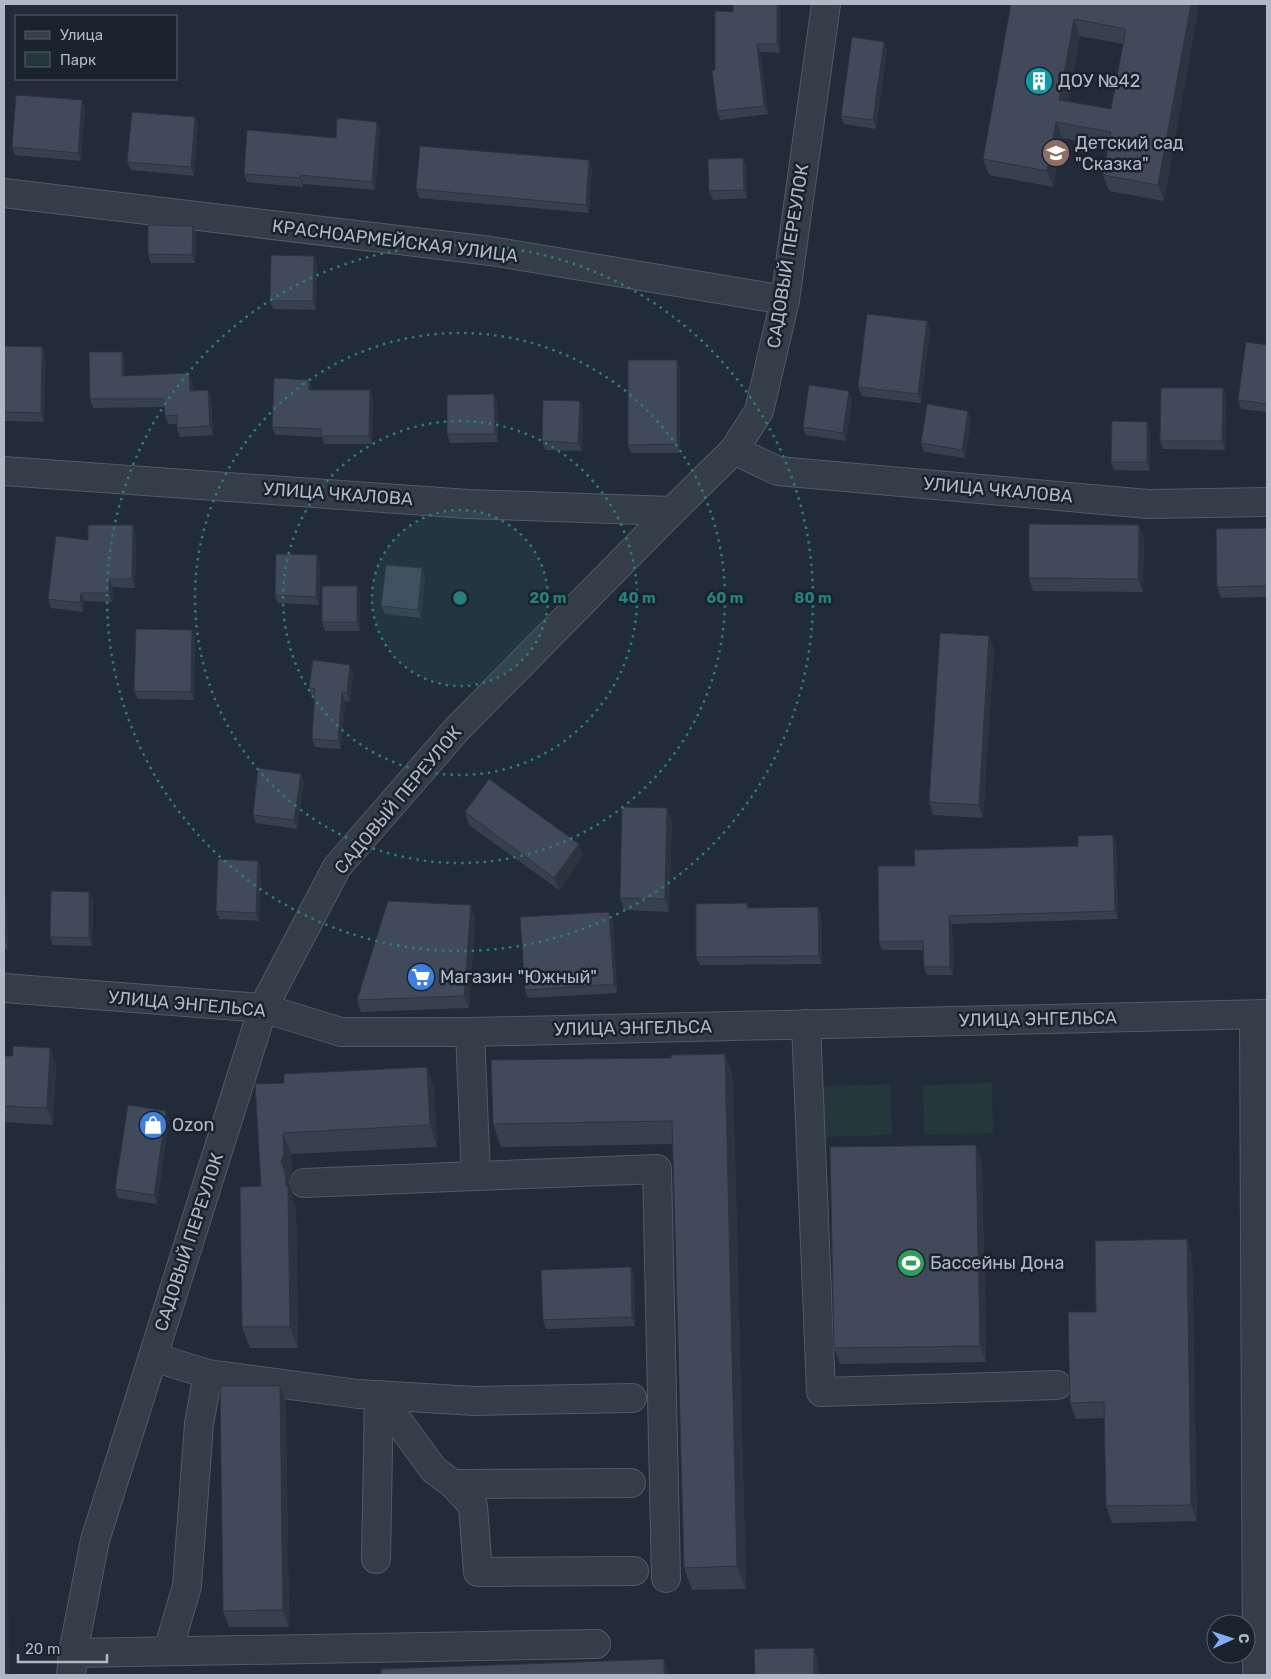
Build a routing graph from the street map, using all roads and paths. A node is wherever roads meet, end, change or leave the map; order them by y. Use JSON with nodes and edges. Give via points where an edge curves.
{"nodes":[{"id":1,"x":826,"y":4,"type":"edge"},
{"id":2,"x":4,"y":193,"type":"edge"},
{"id":3,"x":785,"y":300,"type":"junction"},
{"id":4,"x":734,"y":450,"type":"junction"},
{"id":5,"x":4,"y":471,"type":"edge"},
{"id":6,"x":1267,"y":502,"type":"edge"},
{"id":7,"x":672,"y":511,"type":"junction"},
{"id":8,"x":4,"y":988,"type":"edge"},
{"id":9,"x":264,"y":1008,"type":"junction"},
{"id":10,"x":1260,"y":1014,"type":"edge"},
{"id":11,"x":806,"y":1024,"type":"junction"},
{"id":12,"x":470,"y":1032,"type":"junction"},
{"id":13,"x":476,"y":1176,"type":"junction"},
{"id":14,"x":304,"y":1184,"type":"dead end"},
{"id":15,"x":153,"y":1356,"type":"junction"},
{"id":16,"x":208,"y":1374,"type":"junction"},
{"id":17,"x":1056,"y":1385,"type":"dead end"},
{"id":18,"x":379,"y":1395,"type":"junction"},
{"id":19,"x":632,"y":1398,"type":"dead end"},
{"id":20,"x":631,"y":1483,"type":"dead end"},
{"id":21,"x":453,"y":1484,"type":"junction"},
{"id":22,"x":376,"y":1558,"type":"dead end"},
{"id":23,"x":634,"y":1571,"type":"dead end"},
{"id":24,"x":666,"y":1578,"type":"dead end"},
{"id":25,"x":596,"y":1644,"type":"dead end"},
{"id":26,"x":168,"y":1652,"type":"junction"},
{"id":27,"x":72,"y":1664,"type":"edge"},
{"id":28,"x":1257,"y":1675,"type":"edge"}],
"edges":[{"from":1,"to":3,"type":"street","name":"САДОВЫЙ ПЕРЕУЛОК"},
{"from":2,"to":3,"type":"street","name":"КРАСНОАРМЕЙСКАЯ УЛИЦА","via":[[491,252]]},
{"from":3,"to":4,"type":"street","name":"САДОВЫЙ ПЕРЕУЛОК","via":[[759,411]]},
{"from":4,"to":6,"type":"street","name":"УЛИЦА ЧКАЛОВА","via":[[778,471],[1148,504]]},
{"from":4,"to":7,"type":"street","name":"САДОВЫЙ ПЕРЕУЛОК"},
{"from":5,"to":7,"type":"street","name":"УЛИЦА ЧКАЛОВА","via":[[468,504]]},
{"from":7,"to":9,"type":"street","name":"САДОВЫЙ ПЕРЕУЛОК","via":[[457,729],[337,867]]},
{"from":8,"to":9,"type":"street","name":"УЛИЦА ЭНГЕЛЬСА"},
{"from":9,"to":12,"type":"street","name":"УЛИЦА ЭНГЕЛЬСА","via":[[342,1032]]},
{"from":9,"to":15,"type":"street","name":"САДОВЫЙ ПЕРЕУЛОК"},
{"from":10,"to":11,"type":"street","name":"УЛИЦА ЭНГЕЛЬСА"},
{"from":10,"to":28,"type":"street"},
{"from":11,"to":12,"type":"street","name":"УЛИЦА ЭНГЕЛЬСА"},
{"from":11,"to":17,"type":"street","via":[[821,1392]]},
{"from":12,"to":13,"type":"street"},
{"from":13,"to":14,"type":"street"},
{"from":13,"to":24,"type":"street","via":[[657,1169]]},
{"from":15,"to":16,"type":"street"},
{"from":15,"to":27,"type":"street","name":"САДОВЫЙ ПЕРЕУЛОК","via":[[95,1540]]},
{"from":16,"to":18,"type":"street"},
{"from":16,"to":26,"type":"street","via":[[199,1424],[188,1586]]},
{"from":18,"to":19,"type":"street","via":[[475,1401]]},
{"from":18,"to":21,"type":"street","via":[[434,1470]]},
{"from":18,"to":22,"type":"street"},
{"from":20,"to":21,"type":"street"},
{"from":21,"to":23,"type":"street","via":[[473,1506],[478,1572]]},
{"from":25,"to":26,"type":"street"},
{"from":26,"to":27,"type":"street"}]}
